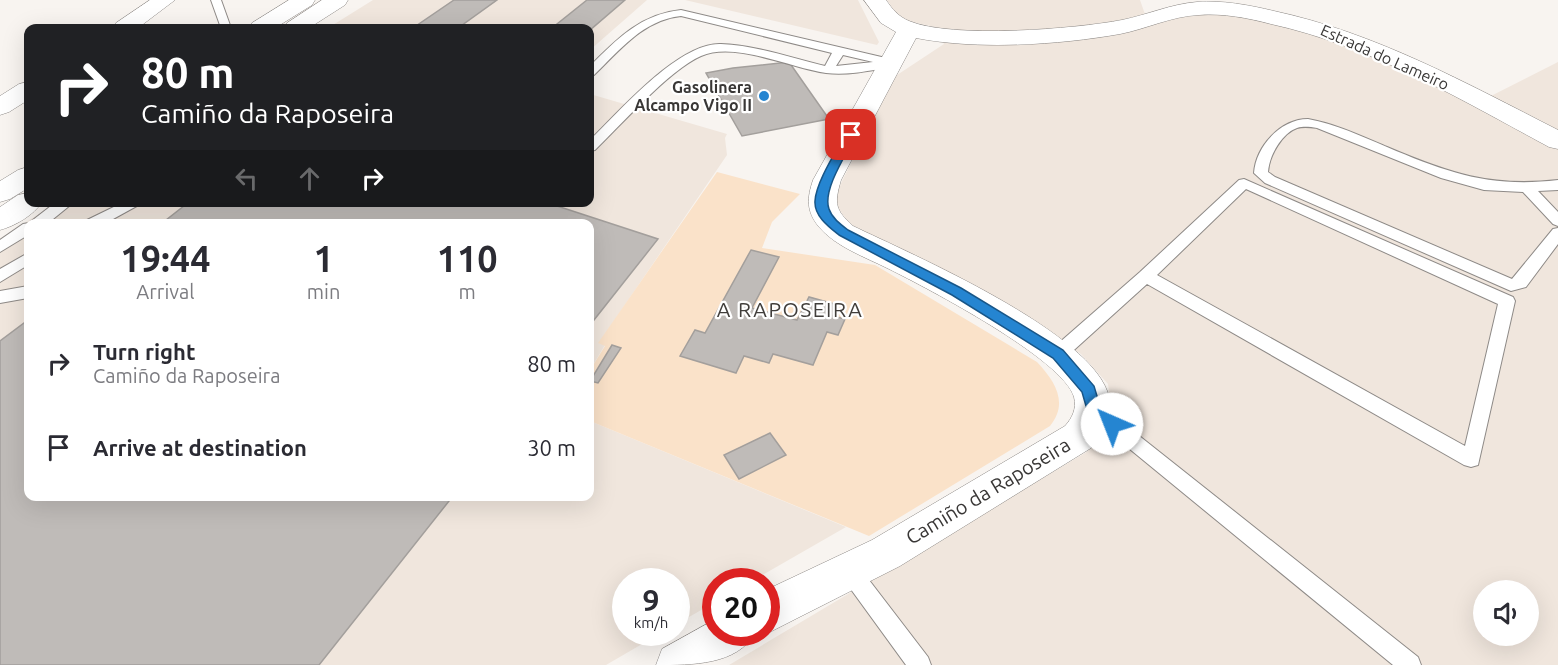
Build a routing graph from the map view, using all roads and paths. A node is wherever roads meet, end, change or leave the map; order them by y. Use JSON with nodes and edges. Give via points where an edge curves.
{"nodes":[{"id":1,"x":164,"y":0,"type":"edge"},
{"id":2,"x":216,"y":0,"type":"edge"},
{"id":3,"x":304,"y":0,"type":"edge"},
{"id":4,"x":338,"y":0,"type":"edge"},
{"id":5,"x":876,"y":0,"type":"edge"},
{"id":6,"x":1202,"y":4,"type":"edge"},
{"id":7,"x":130,"y":24,"type":"edge"},
{"id":8,"x":224,"y":24,"type":"edge"},
{"id":9,"x":266,"y":24,"type":"edge"},
{"id":10,"x":301,"y":24,"type":"edge"},
{"id":11,"x":909,"y":29,"type":"junction"},
{"id":12,"x":839,"y":51,"type":"junction"},
{"id":13,"x":890,"y":63,"type":"junction"},
{"id":14,"x":594,"y":68,"type":"edge"},
{"id":15,"x":828,"y":70,"type":"junction"},
{"id":16,"x":24,"y":92,"type":"edge"},
{"id":17,"x":0,"y":107,"type":"edge"},
{"id":18,"x":1558,"y":141,"type":"edge"},
{"id":19,"x":594,"y":143,"type":"edge"},
{"id":20,"x":24,"y":178,"type":"edge"},
{"id":21,"x":1558,"y":185,"type":"edge"},
{"id":22,"x":1528,"y":189,"type":"junction"},
{"id":23,"x":0,"y":193,"type":"edge"},
{"id":24,"x":24,"y":205,"type":"edge"},
{"id":25,"x":60,"y":207,"type":"edge"},
{"id":26,"x":126,"y":207,"type":"edge"},
{"id":27,"x":43,"y":219,"type":"edge"},
{"id":28,"x":101,"y":219,"type":"edge"},
{"id":29,"x":0,"y":220,"type":"edge"},
{"id":30,"x":1558,"y":221,"type":"edge"},
{"id":31,"x":24,"y":231,"type":"edge"},
{"id":32,"x":1558,"y":233,"type":"edge"},
{"id":33,"x":0,"y":247,"type":"edge"},
{"id":34,"x":24,"y":261,"type":"edge"},
{"id":35,"x":0,"y":276,"type":"edge"},
{"id":36,"x":1146,"y":276,"type":"junction"},
{"id":37,"x":24,"y":293,"type":"edge"},
{"id":38,"x":0,"y":297,"type":"edge"},
{"id":39,"x":1058,"y":354,"type":"junction"},
{"id":40,"x":1093,"y":409,"type":"junction"},
{"id":41,"x":849,"y":570,"type":"junction"},
{"id":42,"x":780,"y":605,"type":"edge"},
{"id":43,"x":711,"y":646,"type":"edge"},
{"id":44,"x":678,"y":665,"type":"edge"},
{"id":45,"x":920,"y":665,"type":"edge"},
{"id":46,"x":1410,"y":665,"type":"edge"}],
"edges":[{"from":1,"to":7,"type":"main road"},
{"from":2,"to":8,"type":"lane"},
{"from":3,"to":9,"type":"main road"},
{"from":4,"to":10,"type":"main road"},
{"from":5,"to":11,"type":"main road","name":"Estrada do Lameiro","via":[[889,20]]},
{"from":6,"to":11,"type":"main road","name":"Estrada do Lameiro","via":[[1121,27],[1069,34],[966,36]]},
{"from":6,"to":18,"type":"main road","name":"Estrada do Lameiro","via":[[1280,18],[1354,40]]},
{"from":11,"to":13,"type":"main road"},
{"from":12,"to":13,"type":"lane"},
{"from":12,"to":14,"type":"lane","via":[[681,13],[665,13],[639,26]]},
{"from":12,"to":15,"type":"lane"},
{"from":13,"to":15,"type":"lane"},
{"from":13,"to":39,"type":"main road","via":[[827,180],[821,201],[823,212],[843,232],[957,291]]},
{"from":15,"to":19,"type":"lane","via":[[738,49],[718,47],[696,53],[676,65]]},
{"from":16,"to":17,"type":"main road"},
{"from":20,"to":23,"type":"main road"},
{"from":21,"to":22,"type":"lane"},
{"from":22,"to":30,"type":"lane"},
{"from":22,"to":32,"type":"lane","via":[[1484,185],[1447,175],[1307,121],[1291,124],[1280,132],[1261,163],[1261,173],[1270,180],[1511,285],[1520,283]]},
{"from":24,"to":29,"type":"main road"},
{"from":25,"to":27,"type":"lane"},
{"from":26,"to":28,"type":"lane"},
{"from":31,"to":33,"type":"lane"},
{"from":34,"to":35,"type":"lane"},
{"from":36,"to":36,"type":"lane","via":[[1186,298],[1471,459],[1507,302],[1244,183]]},
{"from":36,"to":39,"type":"lane"},
{"from":37,"to":38,"type":"lane"},
{"from":39,"to":40,"type":"main road","via":[[1089,390]]},
{"from":40,"to":41,"type":"main road","name":"Camiño da Raposeira","via":[[1088,426],[1078,437],[886,553]]},
{"from":40,"to":46,"type":"lane"},
{"from":41,"to":42,"type":"main road","name":"Camiño da Raposeira"},
{"from":41,"to":45,"type":"lane"},
{"from":43,"to":44,"type":"main road"}]}
